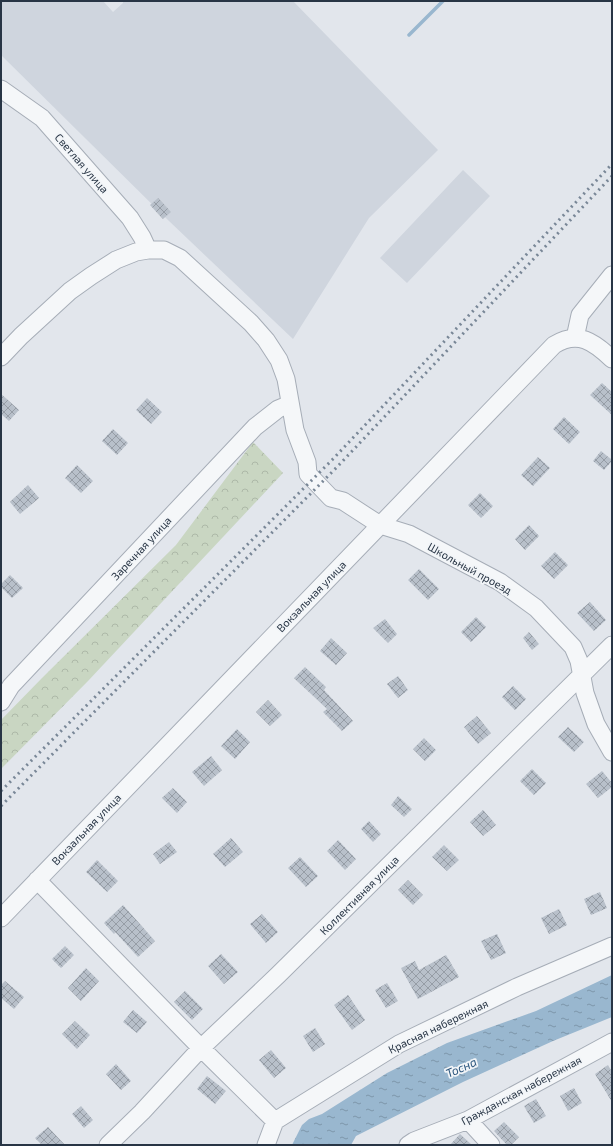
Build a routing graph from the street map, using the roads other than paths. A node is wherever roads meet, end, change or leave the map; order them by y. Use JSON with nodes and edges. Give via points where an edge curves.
{"nodes":[{"id":1,"x":1,"y":89,"type":"edge"},
{"id":2,"x":156,"y":250,"type":"junction"},
{"id":3,"x":612,"y":275,"type":"edge"},
{"id":4,"x":575,"y":338,"type":"junction"},
{"id":5,"x":1,"y":357,"type":"edge"},
{"id":6,"x":612,"y":360,"type":"edge"},
{"id":7,"x":290,"y":404,"type":"junction"},
{"id":8,"x":380,"y":525,"type":"junction"},
{"id":9,"x":612,"y":645,"type":"edge"},
{"id":10,"x":581,"y":676,"type":"junction"},
{"id":11,"x":6,"y":681,"type":"edge"},
{"id":12,"x":1,"y":702,"type":"edge"},
{"id":13,"x":612,"y":752,"type":"edge"},
{"id":14,"x":37,"y":880,"type":"junction"},
{"id":15,"x":1,"y":918,"type":"edge"},
{"id":16,"x":612,"y":946,"type":"edge"},
{"id":17,"x":612,"y":1042,"type":"edge"},
{"id":18,"x":201,"y":1048,"type":"junction"},
{"id":19,"x":468,"y":1120,"type":"junction"},
{"id":20,"x":275,"y":1122,"type":"junction"},
{"id":21,"x":108,"y":1145,"type":"edge"},
{"id":22,"x":266,"y":1145,"type":"edge"},
{"id":23,"x":408,"y":1145,"type":"edge"},
{"id":24,"x":491,"y":1145,"type":"edge"}],
"edges":[{"from":1,"to":2,"type":"street","name":"Светлая улица","via":[[42,118],[130,218],[142,237]]},
{"from":2,"to":5,"type":"street","via":[[136,252],[116,260],[91,276],[70,291]]},
{"from":2,"to":7,"type":"street","via":[[180,258],[266,340],[281,365]]},
{"from":3,"to":4,"type":"street","via":[[580,315]]},
{"from":4,"to":6,"type":"street","via":[[585,340],[601,349]]},
{"from":4,"to":8,"type":"street","name":"Вокзальная улица","via":[[554,345]]},
{"from":7,"to":8,"type":"street","name":"Школьный проезд","via":[[295,430],[307,462],[339,492],[344,501]]},
{"from":7,"to":11,"type":"street","name":"Заречная улица","via":[[278,409],[255,427]]},
{"from":8,"to":10,"type":"street","name":"Школьный проезд","via":[[410,534],[500,582],[536,608],[573,647],[579,661]]},
{"from":8,"to":14,"type":"street","name":"Вокзальная улица"},
{"from":9,"to":10,"type":"street","name":"Коллективная улица"},
{"from":10,"to":13,"type":"street","name":"Школьный проезд","via":[[596,724]]},
{"from":10,"to":18,"type":"street","name":"Коллективная улица"},
{"from":11,"to":12,"type":"street","name":"Заречная улица"},
{"from":14,"to":15,"type":"street","name":"Вокзальная улица"},
{"from":14,"to":18,"type":"street"},
{"from":16,"to":20,"type":"street","name":"Красная набережная","via":[[399,1044]]},
{"from":17,"to":19,"type":"street","name":"Гражданская набережная"},
{"from":18,"to":20,"type":"street"},
{"from":18,"to":21,"type":"street","name":"Коллективная улица"},
{"from":19,"to":23,"type":"street","name":"Гражданская набережная"},
{"from":19,"to":24,"type":"street"},
{"from":20,"to":22,"type":"street"}]}
